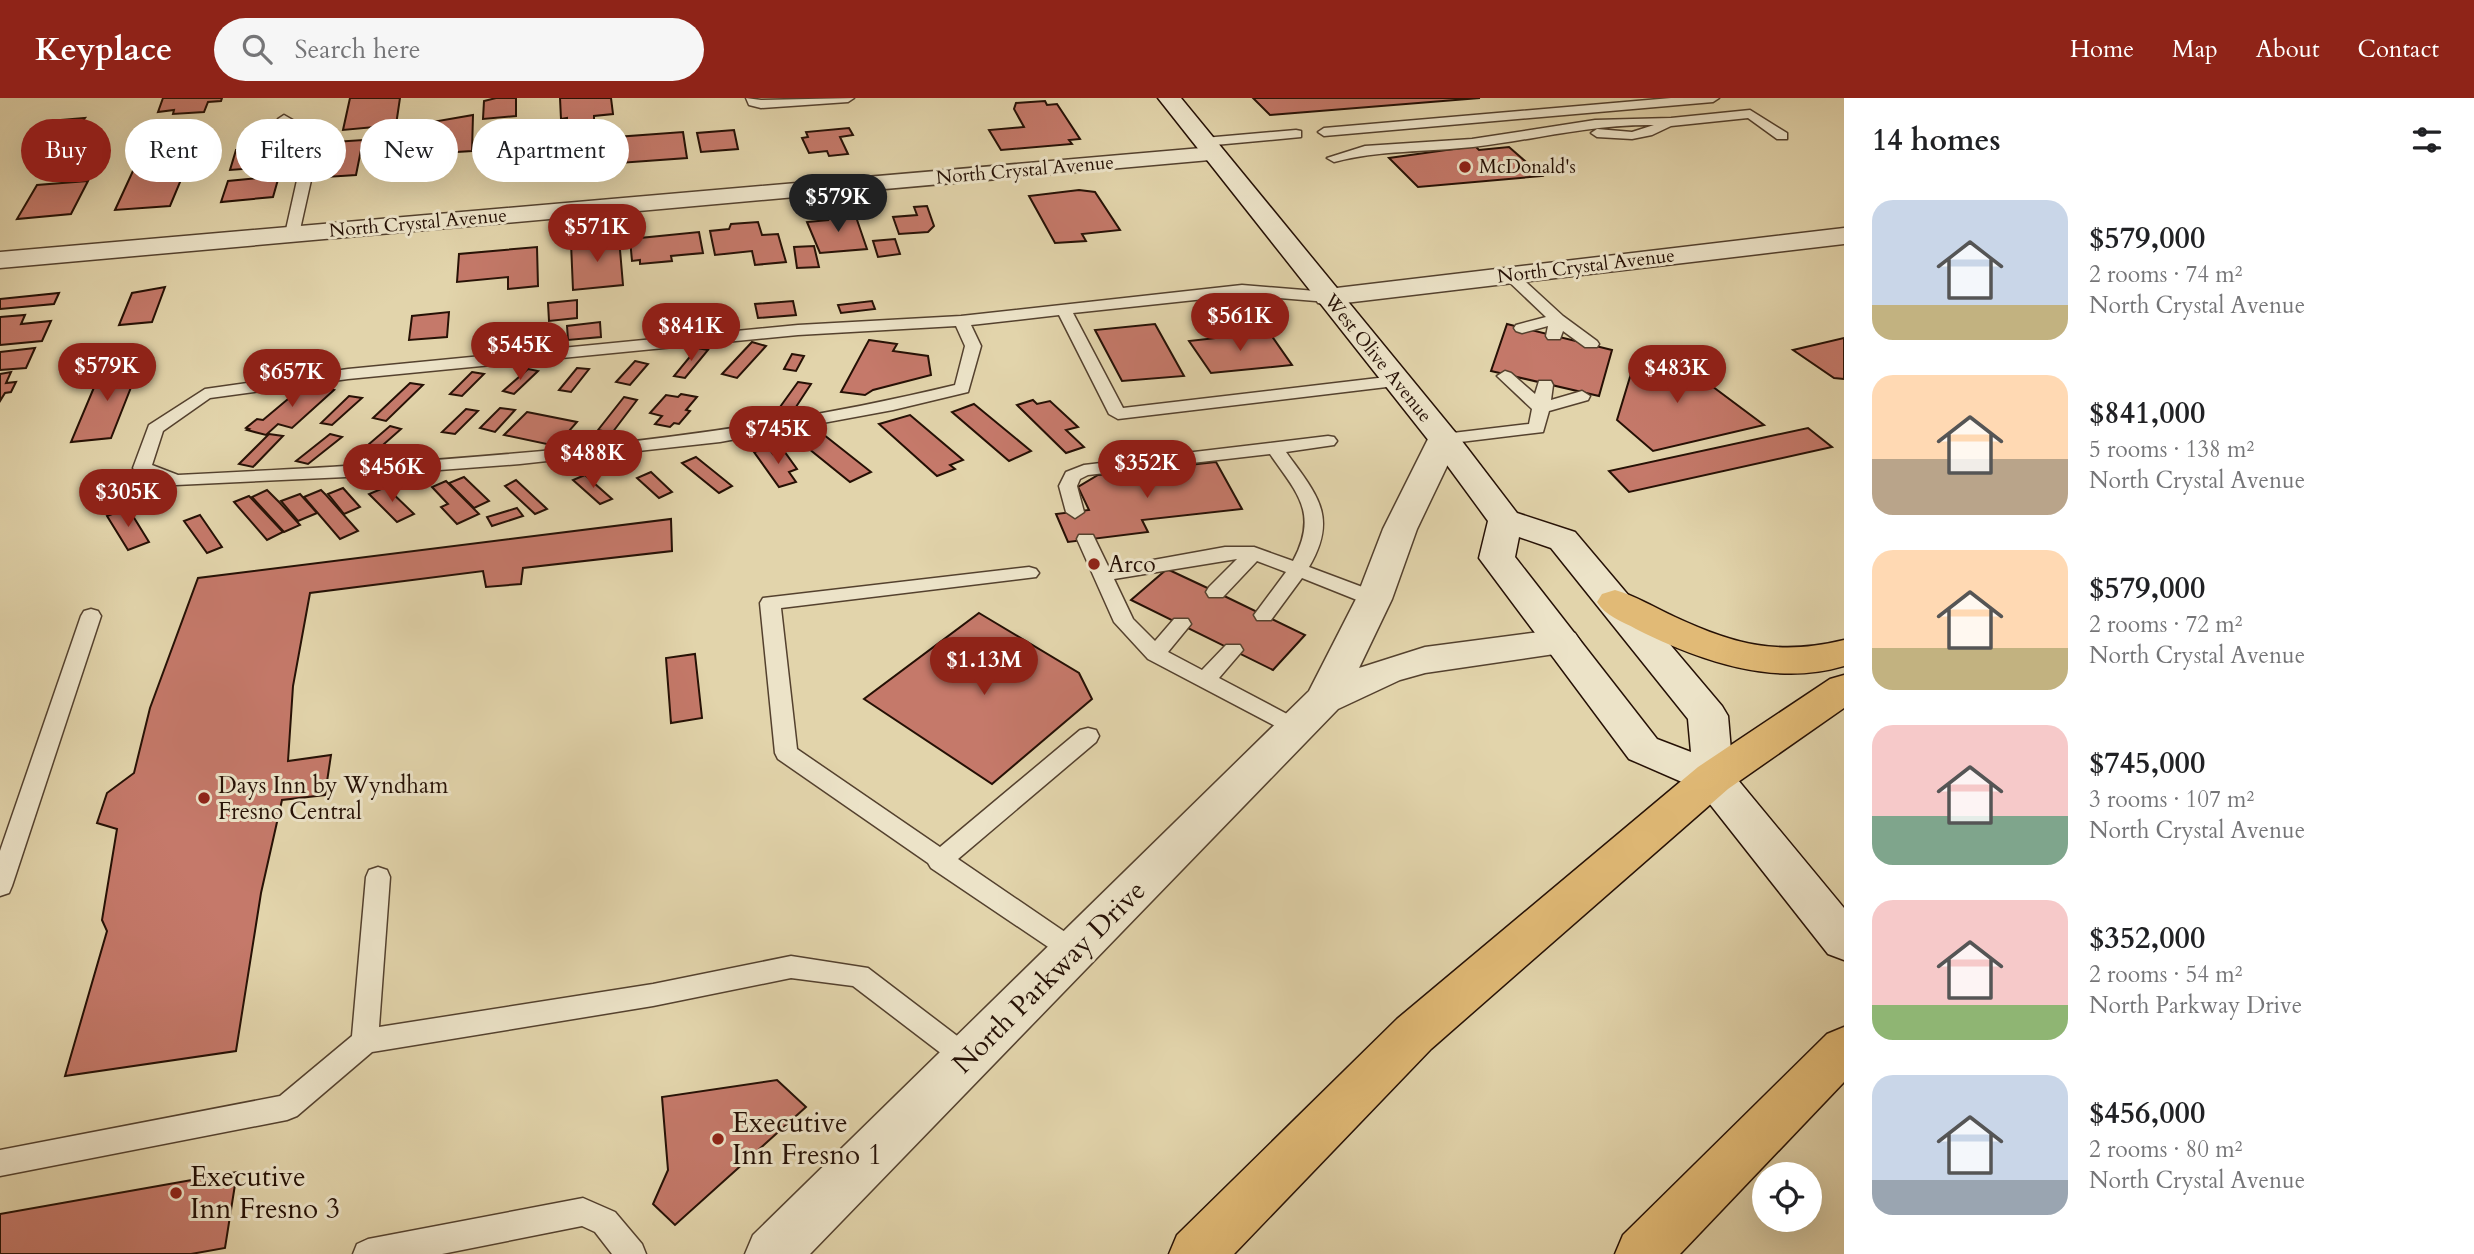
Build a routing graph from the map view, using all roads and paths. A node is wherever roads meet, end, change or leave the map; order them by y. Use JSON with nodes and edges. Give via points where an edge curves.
{"nodes":[{"id":1,"x":752,"y":98,"type":"edge"},
{"id":2,"x":848,"y":98,"type":"edge"},
{"id":3,"x":1169,"y":98,"type":"edge"},
{"id":4,"x":1713,"y":98,"type":"edge"},
{"id":5,"x":1324,"y":131,"type":"dead end"},
{"id":6,"x":1296,"y":134,"type":"dead end"},
{"id":7,"x":1782,"y":136,"type":"dead end"},
{"id":8,"x":1208,"y":148,"type":"junction"},
{"id":9,"x":1334,"y":158,"type":"dead end"},
{"id":10,"x":304,"y":182,"type":"edge"},
{"id":11,"x":292,"y":234,"type":"junction"},
{"id":12,"x":1844,"y":236,"type":"edge"},
{"id":13,"x":0,"y":260,"type":"edge"},
{"id":14,"x":1511,"y":276,"type":"junction"},
{"id":15,"x":1328,"y":297,"type":"junction"},
{"id":16,"x":1062,"y":308,"type":"junction"},
{"id":17,"x":1557,"y":319,"type":"junction"},
{"id":18,"x":961,"y":321,"type":"junction"},
{"id":19,"x":1522,"y":328,"type":"dead end"},
{"id":20,"x":1554,"y":336,"type":"dead end"},
{"id":21,"x":1591,"y":344,"type":"dead end"},
{"id":22,"x":1505,"y":376,"type":"dead end"},
{"id":23,"x":1395,"y":381,"type":"junction"},
{"id":24,"x":1545,"y":385,"type":"dead end"},
{"id":25,"x":1582,"y":396,"type":"dead end"},
{"id":26,"x":1541,"y":408,"type":"junction"},
{"id":27,"x":1444,"y":439,"type":"junction"},
{"id":28,"x":1328,"y":441,"type":"dead end"},
{"id":29,"x":1275,"y":448,"type":"junction"},
{"id":30,"x":1075,"y":512,"type":"dead end"},
{"id":31,"x":1505,"y":520,"type":"junction"},
{"id":32,"x":1086,"y":539,"type":"dead end"},
{"id":33,"x":1254,"y":553,"type":"junction"},
{"id":34,"x":1300,"y":569,"type":"junction"},
{"id":35,"x":1029,"y":573,"type":"dead end"},
{"id":36,"x":1102,"y":575,"type":"junction"},
{"id":37,"x":1216,"y":592,"type":"dead end"},
{"id":38,"x":1374,"y":599,"type":"junction"},
{"id":39,"x":1615,"y":602,"type":"junction"},
{"id":40,"x":1264,"y":615,"type":"dead end"},
{"id":41,"x":90,"y":616,"type":"dead end"},
{"id":42,"x":1181,"y":625,"type":"dead end"},
{"id":43,"x":1562,"y":642,"type":"junction"},
{"id":44,"x":1233,"y":650,"type":"dead end"},
{"id":45,"x":1844,"y":653,"type":"edge"},
{"id":46,"x":1154,"y":654,"type":"junction"},
{"id":47,"x":1205,"y":680,"type":"junction"},
{"id":48,"x":1844,"y":690,"type":"edge"},
{"id":49,"x":1310,"y":714,"type":"junction"},
{"id":50,"x":1088,"y":736,"type":"dead end"},
{"id":51,"x":1713,"y":778,"type":"junction"},
{"id":52,"x":939,"y":861,"type":"junction"},
{"id":53,"x":378,"y":877,"type":"dead end"},
{"id":54,"x":0,"y":886,"type":"edge"},
{"id":55,"x":1836,"y":930,"type":"edge"},
{"id":56,"x":1075,"y":952,"type":"junction"},
{"id":57,"x":365,"y":1041,"type":"junction"},
{"id":58,"x":1844,"y":1049,"type":"edge"},
{"id":59,"x":968,"y":1059,"type":"junction"},
{"id":60,"x":0,"y":1163,"type":"edge"},
{"id":61,"x":368,"y":1254,"type":"edge"},
{"id":62,"x":631,"y":1254,"type":"edge"},
{"id":63,"x":772,"y":1254,"type":"edge"},
{"id":64,"x":1196,"y":1254,"type":"edge"},
{"id":65,"x":1642,"y":1254,"type":"edge"}],
"edges":[{"from":1,"to":2,"type":"lane","via":[[756,104]]},
{"from":3,"to":8,"type":"street","name":"West Olive Avenue"},
{"from":4,"to":5,"type":"lane"},
{"from":6,"to":8,"type":"lane"},
{"from":7,"to":9,"type":"lane","via":[[1750,114],[1636,121],[1472,143],[1366,150]]},
{"from":8,"to":11,"type":"street","name":"North Crystal Avenue"},
{"from":8,"to":15,"type":"street","name":"West Olive Avenue"},
{"from":10,"to":11,"type":"lane"},
{"from":11,"to":13,"type":"street","name":"North Crystal Avenue"},
{"from":12,"to":14,"type":"street","name":"North Crystal Avenue"},
{"from":14,"to":15,"type":"street","name":"North Crystal Avenue"},
{"from":14,"to":17,"type":"lane"},
{"from":15,"to":16,"type":"lane","via":[[1242,290]]},
{"from":15,"to":23,"type":"street","name":"West Olive Avenue"},
{"from":16,"to":18,"type":"lane"},
{"from":16,"to":23,"type":"lane","via":[[1118,414]]},
{"from":17,"to":19,"type":"lane"},
{"from":17,"to":20,"type":"lane"},
{"from":17,"to":21,"type":"lane"},
{"from":18,"to":18,"type":"lane","via":[[973,346],[962,388],[720,437],[345,472],[176,480],[142,468],[155,429],[205,394],[348,374],[771,332]]},
{"from":22,"to":26,"type":"lane"},
{"from":23,"to":27,"type":"street","name":"West Olive Avenue"},
{"from":24,"to":26,"type":"lane"},
{"from":25,"to":26,"type":"lane"},
{"from":26,"to":27,"type":"lane","via":[[1537,428]]},
{"from":27,"to":31,"type":"street","name":"West Olive Avenue"},
{"from":27,"to":38,"type":"street","name":"North Parkway Drive","via":[[1400,529]]},
{"from":28,"to":29,"type":"lane"},
{"from":29,"to":30,"type":"lane","via":[[1084,470],[1072,476],[1068,486]]},
{"from":29,"to":34,"type":"lane","via":[[1313,508],[1317,528]]},
{"from":31,"to":39,"type":"street","via":[[1563,540]]},
{"from":31,"to":43,"type":"street","via":[[1497,558]]},
{"from":32,"to":36,"type":"lane"},
{"from":33,"to":34,"type":"lane"},
{"from":33,"to":36,"type":"lane","via":[[1226,553]]},
{"from":33,"to":37,"type":"lane"},
{"from":34,"to":38,"type":"lane"},
{"from":34,"to":40,"type":"lane"},
{"from":35,"to":52,"type":"lane","via":[[770,603],[786,753]]},
{"from":36,"to":46,"type":"lane","via":[[1124,622]]},
{"from":38,"to":49,"type":"street","name":"North Parkway Drive"},
{"from":39,"to":45,"type":"highway","via":[[1694,641],[1748,657],[1813,661]]},
{"from":39,"to":51,"type":"street","via":[[1707,716]]},
{"from":41,"to":54,"type":"lane"},
{"from":42,"to":46,"type":"lane"},
{"from":43,"to":49,"type":"street","name":"North Parkway Drive","via":[[1425,660],[1387,671]]},
{"from":43,"to":51,"type":"street","via":[[1643,748]]},
{"from":44,"to":47,"type":"lane"},
{"from":46,"to":47,"type":"lane"},
{"from":47,"to":49,"type":"lane"},
{"from":48,"to":51,"type":"highway"},
{"from":49,"to":56,"type":"street","name":"North Parkway Drive"},
{"from":50,"to":52,"type":"lane"},
{"from":51,"to":55,"type":"street"},
{"from":51,"to":64,"type":"highway","via":[[1414,1034]]},
{"from":52,"to":56,"type":"lane"},
{"from":53,"to":57,"type":"lane"},
{"from":56,"to":59,"type":"street","name":"North Parkway Drive"},
{"from":57,"to":59,"type":"lane","via":[[653,995],[791,967],[859,976]]},
{"from":57,"to":60,"type":"lane","via":[[287,1107]]},
{"from":58,"to":65,"type":"highway"},
{"from":59,"to":63,"type":"street","name":"North Parkway Drive"},
{"from":61,"to":62,"type":"lane","via":[[583,1212],[605,1222]]}]}
